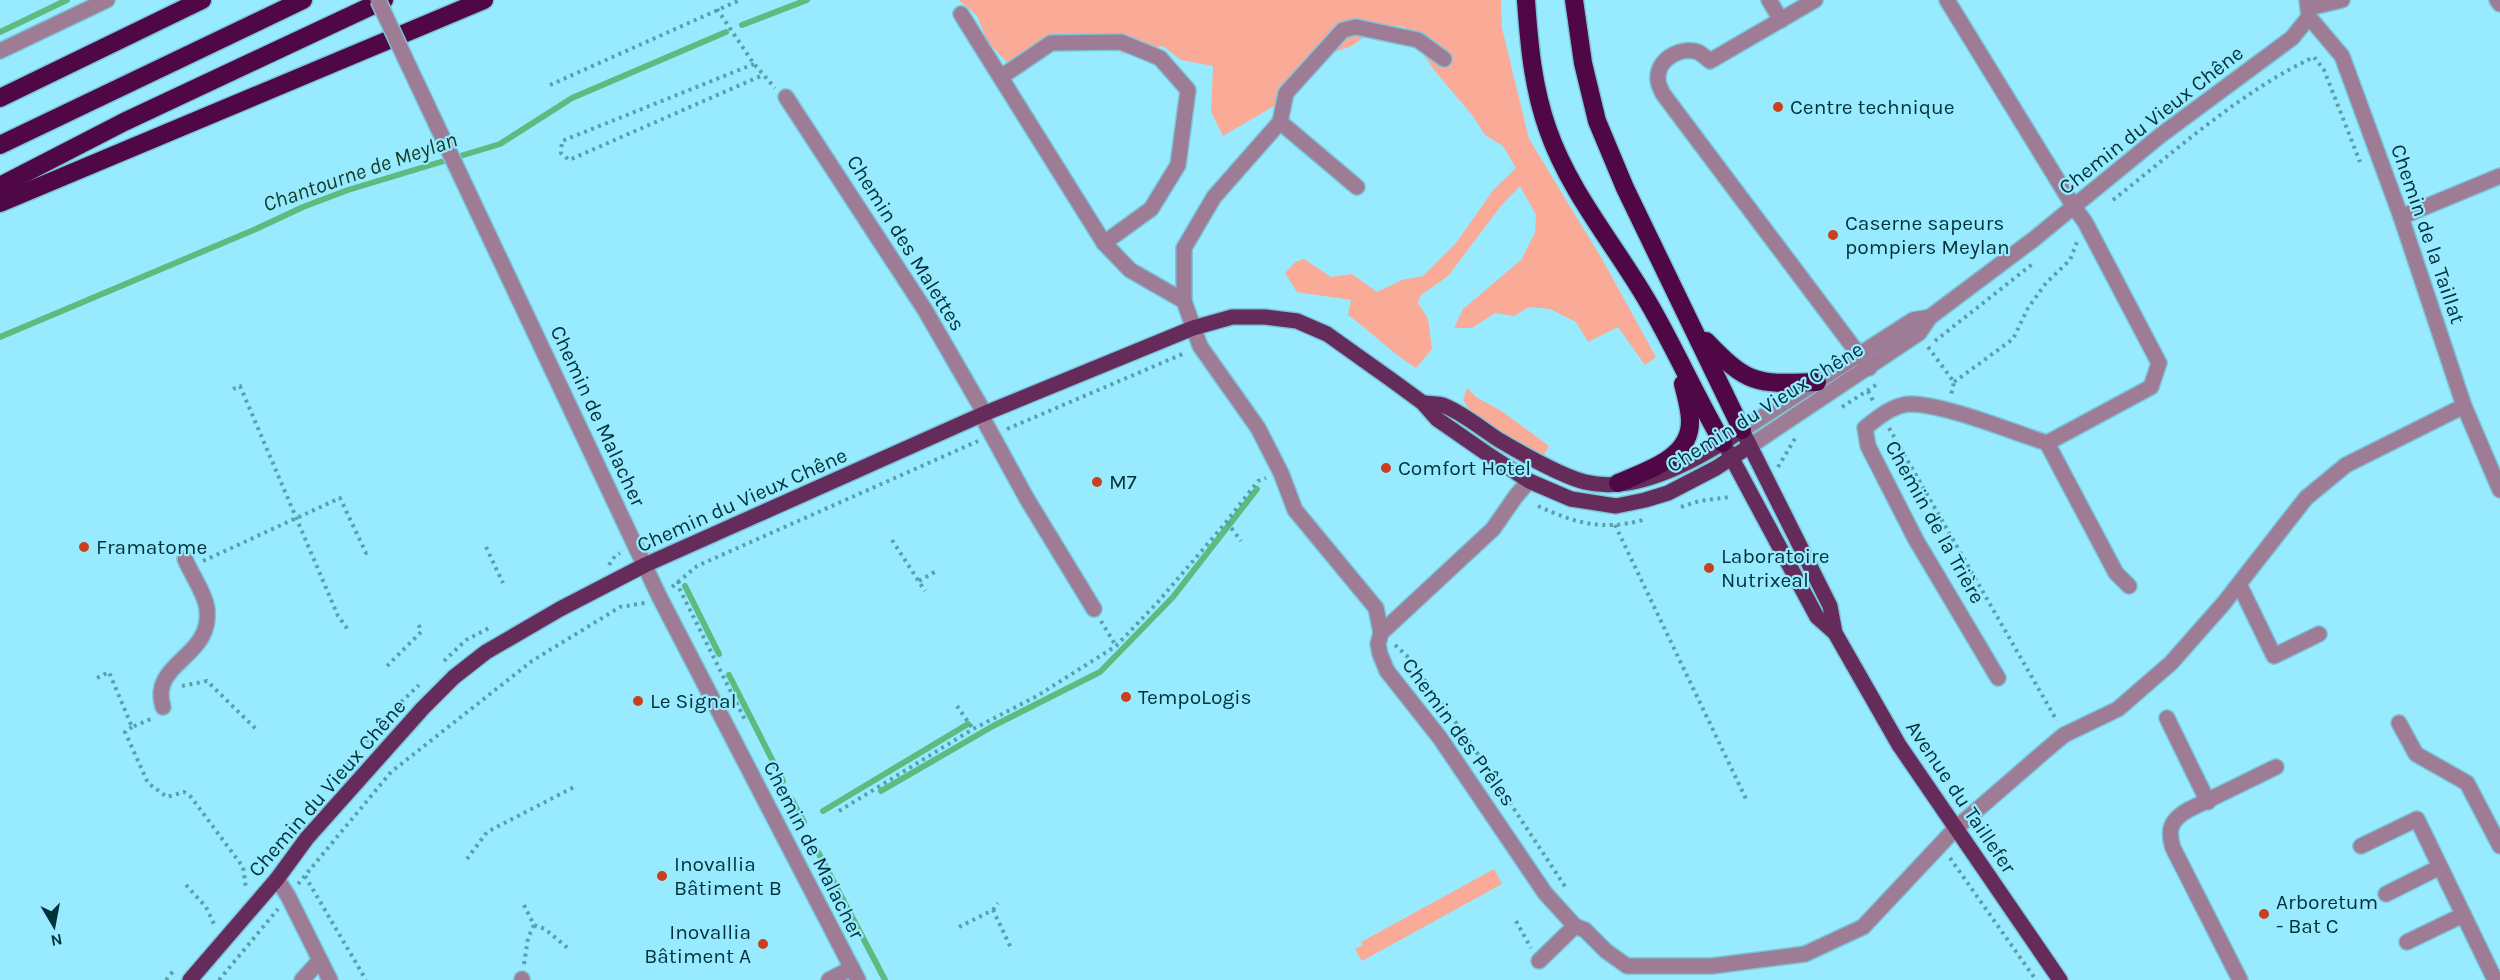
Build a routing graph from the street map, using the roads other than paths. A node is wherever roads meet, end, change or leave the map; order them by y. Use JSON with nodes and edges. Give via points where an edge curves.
{"nodes":[{"id":1,"x":107,"y":0,"type":"edge"},
{"id":2,"x":202,"y":0,"type":"edge"},
{"id":3,"x":303,"y":0,"type":"edge"},
{"id":4,"x":378,"y":0,"type":"edge"},
{"id":5,"x":384,"y":0,"type":"edge"},
{"id":6,"x":484,"y":0,"type":"edge"},
{"id":7,"x":1526,"y":0,"type":"edge"},
{"id":8,"x":1574,"y":0,"type":"edge"},
{"id":9,"x":1769,"y":0,"type":"edge"},
{"id":10,"x":1815,"y":0,"type":"edge"},
{"id":11,"x":1947,"y":0,"type":"edge"},
{"id":12,"x":2342,"y":0,"type":"edge"},
{"id":13,"x":2497,"y":0,"type":"edge"},
{"id":14,"x":2500,"y":4,"type":"edge"},
{"id":15,"x":2308,"y":8,"type":"edge"},
{"id":16,"x":961,"y":14,"type":"dead end"},
{"id":17,"x":1781,"y":20,"type":"junction"},
{"id":18,"x":0,"y":51,"type":"edge"},
{"id":19,"x":1444,"y":59,"type":"dead end"},
{"id":20,"x":1001,"y":77,"type":"junction"},
{"id":21,"x":786,"y":97,"type":"road end"},
{"id":22,"x":0,"y":98,"type":"edge"},
{"id":23,"x":1280,"y":122,"type":"junction"},
{"id":24,"x":0,"y":145,"type":"edge"},
{"id":25,"x":2500,"y":176,"type":"edge"},
{"id":26,"x":0,"y":186,"type":"edge"},
{"id":27,"x":1357,"y":187,"type":"dead end"},
{"id":28,"x":0,"y":203,"type":"edge"},
{"id":29,"x":2074,"y":207,"type":"junction"},
{"id":30,"x":2401,"y":217,"type":"junction"},
{"id":31,"x":1104,"y":243,"type":"junction"},
{"id":32,"x":1184,"y":301,"type":"junction"},
{"id":33,"x":1930,"y":317,"type":"junction"},
{"id":34,"x":1193,"y":328,"type":"junction"},
{"id":35,"x":1694,"y":328,"type":"junction"},
{"id":36,"x":1858,"y":354,"type":"junction"},
{"id":37,"x":1677,"y":359,"type":"junction"},
{"id":38,"x":1869,"y":368,"type":"junction"},
{"id":39,"x":1817,"y":382,"type":"junction"},
{"id":40,"x":1423,"y":403,"type":"junction"},
{"id":41,"x":2464,"y":406,"type":"junction"},
{"id":42,"x":983,"y":415,"type":"junction"},
{"id":43,"x":1746,"y":438,"type":"junction"},
{"id":44,"x":2047,"y":443,"type":"junction"},
{"id":45,"x":1728,"y":450,"type":"junction"},
{"id":46,"x":1529,"y":481,"type":"junction"},
{"id":47,"x":1618,"y":483,"type":"junction"},
{"id":48,"x":2500,"y":490,"type":"edge"},
{"id":49,"x":187,"y":563,"type":"road end"},
{"id":50,"x":645,"y":565,"type":"junction"},
{"id":51,"x":2239,"y":584,"type":"junction"},
{"id":52,"x":2128,"y":586,"type":"dead end"},
{"id":53,"x":1094,"y":609,"type":"road end"},
{"id":54,"x":1381,"y":633,"type":"junction"},
{"id":55,"x":1836,"y":633,"type":"junction"},
{"id":56,"x":2319,"y":634,"type":"dead end"},
{"id":57,"x":1998,"y":678,"type":"dead end"},
{"id":58,"x":162,"y":707,"type":"road end"},
{"id":59,"x":2167,"y":718,"type":"dead end"},
{"id":60,"x":2399,"y":723,"type":"dead end"},
{"id":61,"x":2276,"y":767,"type":"dead end"},
{"id":62,"x":2208,"y":802,"type":"junction"},
{"id":63,"x":1955,"y":829,"type":"junction"},
{"id":64,"x":2361,"y":846,"type":"dead end"},
{"id":65,"x":2500,"y":846,"type":"edge"},
{"id":66,"x":2440,"y":867,"type":"junction"},
{"id":67,"x":277,"y":879,"type":"junction"},
{"id":68,"x":2386,"y":894,"type":"dead end"},
{"id":69,"x":2463,"y":915,"type":"junction"},
{"id":70,"x":1580,"y":928,"type":"junction"},
{"id":71,"x":2407,"y":942,"type":"dead end"},
{"id":72,"x":320,"y":960,"type":"junction"},
{"id":73,"x":1539,"y":961,"type":"dead end"},
{"id":74,"x":855,"y":974,"type":"edge"},
{"id":75,"x":190,"y":980,"type":"edge"},
{"id":76,"x":302,"y":980,"type":"edge"},
{"id":77,"x":330,"y":980,"type":"edge"},
{"id":78,"x":829,"y":980,"type":"edge"},
{"id":79,"x":2060,"y":980,"type":"edge"},
{"id":80,"x":2240,"y":980,"type":"edge"},
{"id":81,"x":2495,"y":980,"type":"edge"}],
"edges":[{"from":1,"to":18,"type":"street"},
{"from":2,"to":22,"type":"highway"},
{"from":3,"to":24,"type":"highway"},
{"from":4,"to":50,"type":"street","name":"Chemin de Malacher","bridge":true},
{"from":5,"to":26,"type":"highway","via":[[124,122]]},
{"from":6,"to":28,"type":"highway"},
{"from":7,"to":37,"type":"highway","via":[[1529,44],[1548,130],[1573,184],[1650,305]]},
{"from":8,"to":35,"type":"highway","via":[[1582,63],[1597,121],[1625,188]]},
{"from":9,"to":17,"type":"street"},
{"from":10,"to":17,"type":"street"},
{"from":11,"to":29,"type":"street"},
{"from":12,"to":15,"type":"street"},
{"from":13,"to":14,"type":"street"},
{"from":15,"to":29,"type":"street","name":"Chemin du Vieux Chêne","via":[[2292,38],[2161,135]]},
{"from":15,"to":30,"type":"street","name":"Chemin de la Taillat","via":[[2342,56]]},
{"from":16,"to":20,"type":"street"},
{"from":17,"to":36,"type":"street","via":[[1710,61],[1698,52],[1682,51],[1668,57],[1660,67],[1658,80],[1663,94]]},
{"from":19,"to":23,"type":"street","via":[[1418,40],[1356,27],[1343,30],[1286,93]]},
{"from":20,"to":31,"type":"street"},
{"from":20,"to":31,"type":"street","via":[[1051,43],[1121,42],[1160,58],[1188,90],[1179,165],[1151,209]]},
{"from":21,"to":42,"type":"street","name":"Chemin des Malettes","via":[[925,310]]},
{"from":23,"to":27,"type":"street"},
{"from":23,"to":32,"type":"street","name":"Chemin des Prêles","via":[[1214,197],[1184,248]]},
{"from":25,"to":30,"type":"street"},
{"from":29,"to":33,"type":"street","name":"Chemin du Vieux Chêne"},
{"from":29,"to":44,"type":"street","via":[[2159,363],[2151,387]]},
{"from":30,"to":41,"type":"street","name":"Chemin de la Taillat"},
{"from":31,"to":32,"type":"street","via":[[1130,270]]},
{"from":32,"to":34,"type":"street","name":"Chemin des Prêles"},
{"from":33,"to":36,"type":"street","name":"Chemin du Vieux Chêne","via":[[1913,320]]},
{"from":33,"to":38,"type":"street","name":"Chemin du Vieux Chêne","via":[[1919,333]]},
{"from":34,"to":40,"type":"main road","name":"Chemin du Vieux Chêne","via":[[1232,317],[1297,321],[1327,334]]},
{"from":34,"to":42,"type":"main road","name":"Chemin du Vieux Chêne"},
{"from":34,"to":54,"type":"street","name":"Chemin des Prêles","via":[[1200,346],[1258,428],[1295,510],[1376,608]]},
{"from":35,"to":39,"type":"highway","via":[[1719,355],[1750,379],[1772,384]]},
{"from":35,"to":43,"type":"highway"},
{"from":36,"to":38,"type":"street"},
{"from":36,"to":39,"type":"street","name":"Chemin du Vieux Chêne"},
{"from":37,"to":45,"type":"highway"},
{"from":37,"to":47,"type":"highway","via":[[1689,434],[1680,451]]},
{"from":38,"to":43,"type":"street","name":"Chemin du Vieux Chêne"},
{"from":39,"to":43,"type":"street","name":"Chemin du Vieux Chêne"},
{"from":40,"to":46,"type":"main road","name":"Chemin du Vieux Chêne","via":[[1437,419]]},
{"from":40,"to":47,"type":"main road","name":"Chemin du Vieux Chêne","via":[[1444,405],[1520,452],[1584,482]]},
{"from":41,"to":48,"type":"street","name":"Chemin de la Taillat"},
{"from":41,"to":51,"type":"street","name":"Chemin des Prêles","via":[[2346,465],[2306,498]]},
{"from":42,"to":50,"type":"main road","name":"Chemin du Vieux Chêne"},
{"from":42,"to":53,"type":"street","name":"Chemin des Malettes","via":[[1027,499]]},
{"from":43,"to":45,"type":"main road","name":"Chemin du Vieux Chêne"},
{"from":43,"to":55,"type":"main road","name":"Avenue du Taillefer","via":[[1830,606]]},
{"from":44,"to":52,"type":"street","via":[[2116,573]]},
{"from":44,"to":57,"type":"street","name":"Chemin de la Trière","via":[[1947,411],[1909,404],[1881,414],[1865,428],[1868,446],[1916,540]]},
{"from":45,"to":46,"type":"main road","name":"Chemin du Vieux Chêne","via":[[1668,493],[1616,506],[1571,500]]},
{"from":45,"to":47,"type":"main road","name":"Chemin du Vieux Chêne","via":[[1660,474]]},
{"from":45,"to":55,"type":"main road","name":"Avenue du Taillefer","via":[[1817,617]]},
{"from":46,"to":54,"type":"street","via":[[1493,529]]},
{"from":49,"to":58,"type":"street","via":[[207,606],[208,627],[199,644],[164,678],[159,695]]},
{"from":50,"to":67,"type":"main road","name":"Chemin du Vieux Chêne","via":[[486,652],[454,677],[307,838]]},
{"from":50,"to":74,"type":"street","name":"Chemin de Malacher"},
{"from":51,"to":56,"type":"street","via":[[2274,656]]},
{"from":51,"to":63,"type":"street","name":"Chemin des Prêles","via":[[2171,663],[2118,709],[2064,735]]},
{"from":54,"to":70,"type":"street","name":"Chemin des Prêles","via":[[1378,644],[1387,671],[1440,738],[1545,893]]},
{"from":55,"to":63,"type":"main road","name":"Avenue du Taillefer","via":[[1899,745]]},
{"from":59,"to":62,"type":"street"},
{"from":60,"to":65,"type":"street","via":[[2416,754],[2467,783]]},
{"from":61,"to":62,"type":"street"},
{"from":62,"to":80,"type":"street","via":[[2176,817],[2169,837]]},
{"from":63,"to":70,"type":"street","name":"Chemin des Prêles","via":[[1863,927],[1805,954],[1712,966],[1627,966]]},
{"from":63,"to":79,"type":"main road","name":"Avenue du Taillefer"},
{"from":64,"to":66,"type":"street","via":[[2416,819]]},
{"from":66,"to":68,"type":"street"},
{"from":66,"to":69,"type":"street"},
{"from":67,"to":72,"type":"street"},
{"from":67,"to":75,"type":"main road","name":"Chemin du Vieux Chêne"},
{"from":69,"to":71,"type":"street"},
{"from":69,"to":81,"type":"street"},
{"from":70,"to":73,"type":"street"},
{"from":72,"to":76,"type":"street"},
{"from":72,"to":77,"type":"street"},
{"from":74,"to":78,"type":"street"}]}
